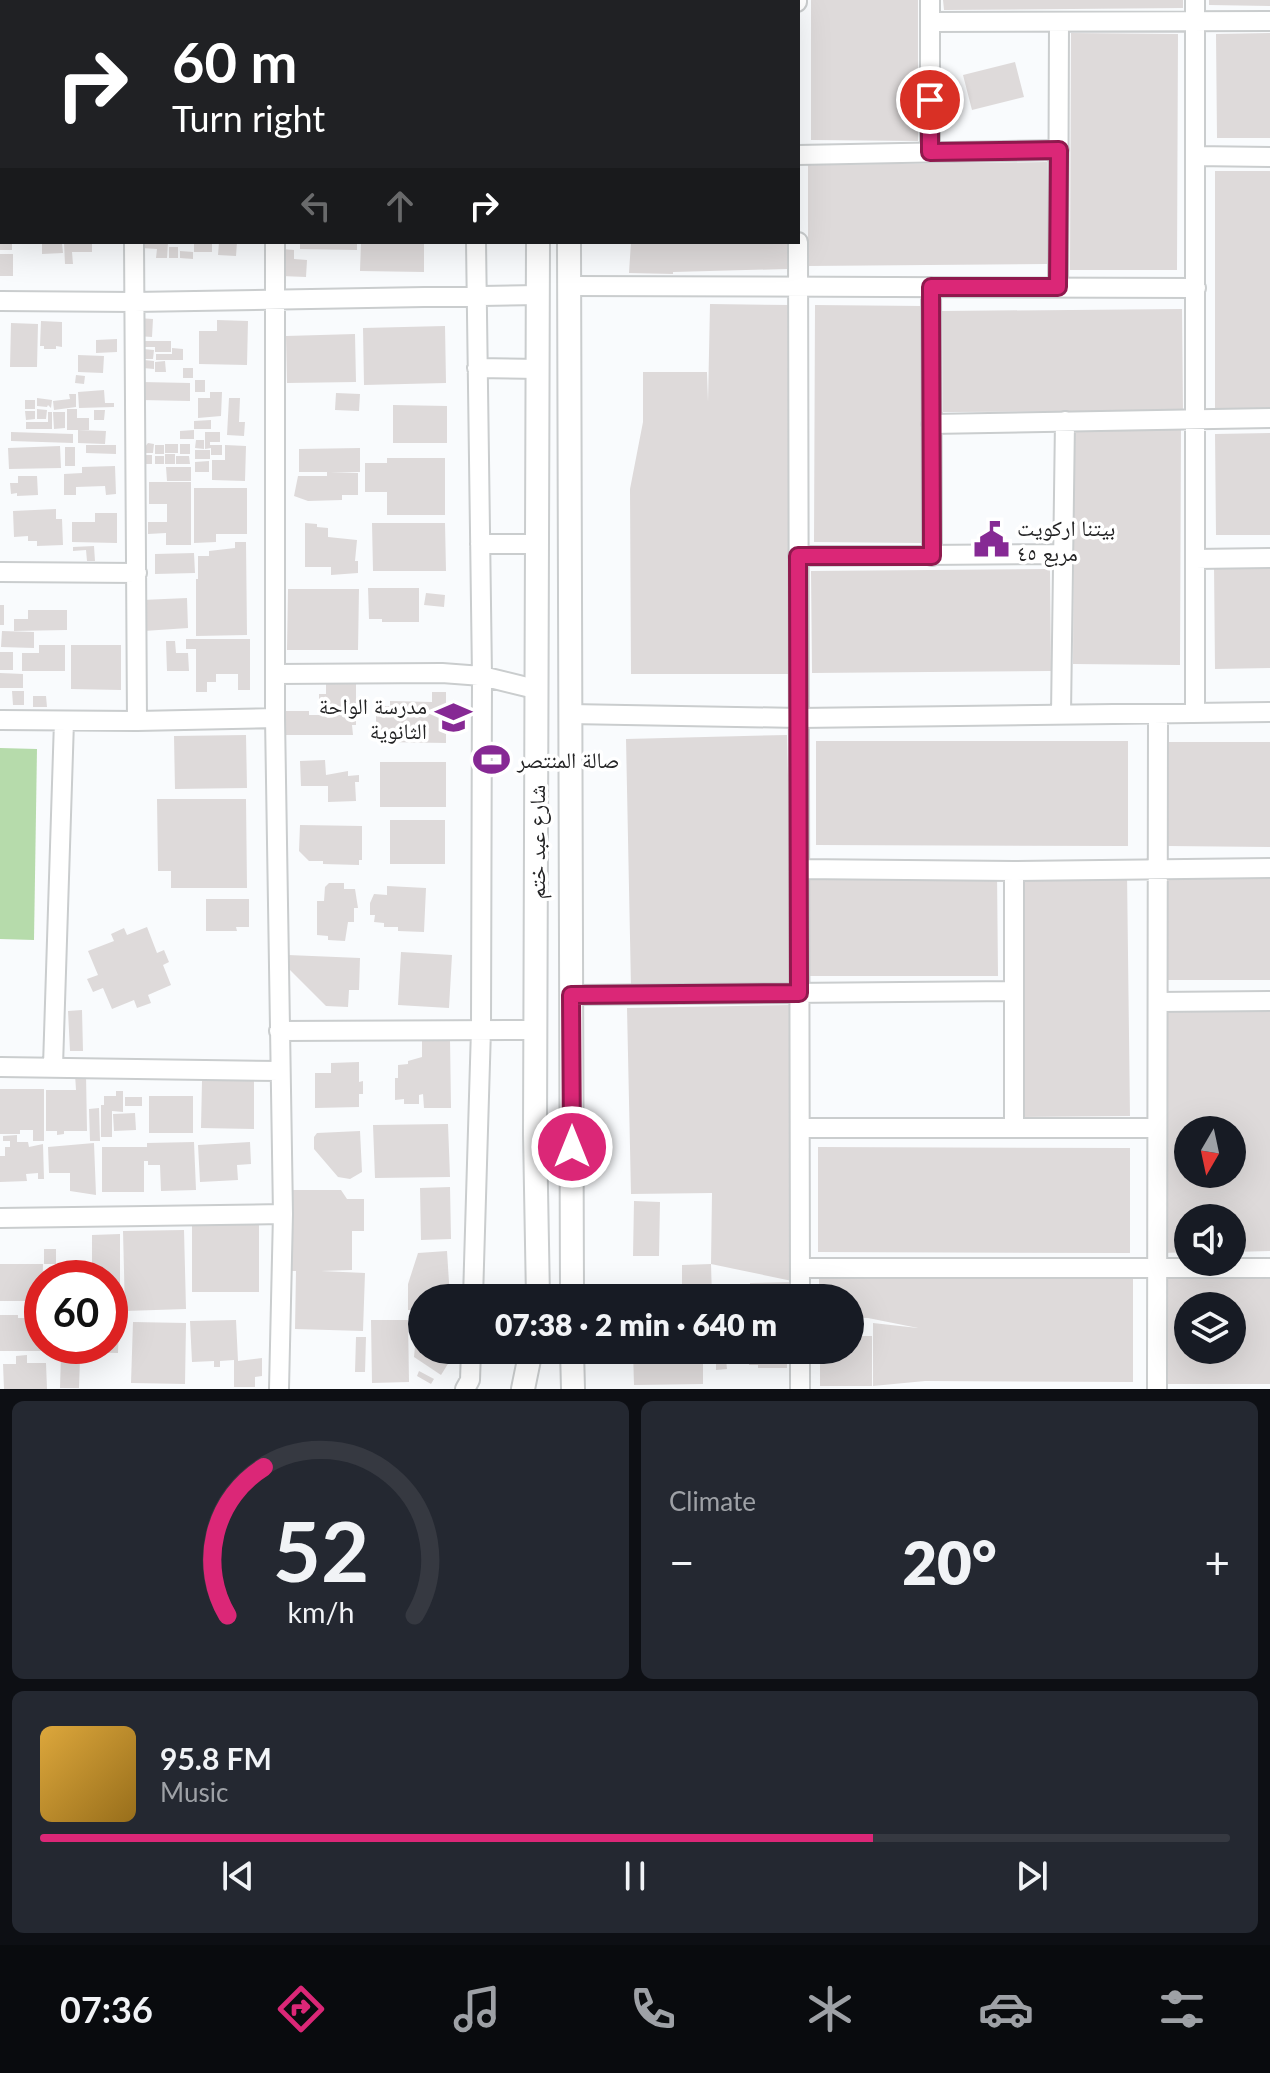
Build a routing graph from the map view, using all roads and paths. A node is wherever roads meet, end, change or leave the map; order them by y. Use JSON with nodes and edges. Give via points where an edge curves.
{"nodes":[{"id":1,"x":930,"y":0,"type":"edge"},
{"id":2,"x":1195,"y":0,"type":"edge"},
{"id":3,"x":1195,"y":21,"type":"junction"},
{"id":4,"x":1270,"y":21,"type":"edge"},
{"id":5,"x":930,"y":22,"type":"junction"},
{"id":6,"x":1059,"y":22,"type":"junction"},
{"id":7,"x":1059,"y":150,"type":"junction"},
{"id":8,"x":930,"y":152,"type":"junction"},
{"id":9,"x":800,"y":155,"type":"edge"},
{"id":10,"x":1195,"y":156,"type":"junction"},
{"id":11,"x":1270,"y":157,"type":"edge"},
{"id":12,"x":134,"y":244,"type":"edge"},
{"id":13,"x":275,"y":244,"type":"edge"},
{"id":14,"x":476,"y":244,"type":"edge"},
{"id":15,"x":538,"y":244,"type":"edge"},
{"id":16,"x":569,"y":244,"type":"edge"},
{"id":17,"x":798,"y":244,"type":"edge"},
{"id":18,"x":569,"y":286,"type":"junction"},
{"id":19,"x":798,"y":287,"type":"junction"},
{"id":20,"x":931,"y":287,"type":"junction"},
{"id":21,"x":1058,"y":287,"type":"junction"},
{"id":22,"x":1196,"y":288,"type":"junction"},
{"id":23,"x":539,"y":295,"type":"junction"},
{"id":24,"x":476,"y":296,"type":"junction"},
{"id":25,"x":276,"y":298,"type":"junction"},
{"id":26,"x":0,"y":301,"type":"edge"},
{"id":27,"x":134,"y":302,"type":"junction"},
{"id":28,"x":477,"y":368,"type":"junction"},
{"id":29,"x":539,"y":369,"type":"junction"},
{"id":30,"x":1270,"y":418,"type":"edge"},
{"id":31,"x":1195,"y":419,"type":"junction"},
{"id":32,"x":1065,"y":421,"type":"junction"},
{"id":33,"x":931,"y":424,"type":"junction"},
{"id":34,"x":480,"y":544,"type":"junction"},
{"id":35,"x":538,"y":544,"type":"junction"},
{"id":36,"x":1064,"y":554,"type":"junction"},
{"id":37,"x":798,"y":556,"type":"junction"},
{"id":38,"x":932,"y":556,"type":"junction"},
{"id":39,"x":1270,"y":558,"type":"edge"},
{"id":40,"x":1195,"y":559,"type":"junction"},
{"id":41,"x":0,"y":572,"type":"edge"},
{"id":42,"x":137,"y":573,"type":"junction"},
{"id":43,"x":275,"y":674,"type":"junction"},
{"id":44,"x":482,"y":676,"type":"junction"},
{"id":45,"x":535,"y":689,"type":"junction"},
{"id":46,"x":1270,"y":712,"type":"edge"},
{"id":47,"x":1195,"y":713,"type":"junction"},
{"id":48,"x":570,"y":714,"type":"junction"},
{"id":49,"x":1061,"y":714,"type":"junction"},
{"id":50,"x":1158,"y":715,"type":"junction"},
{"id":51,"x":275,"y":718,"type":"junction"},
{"id":52,"x":799,"y":718,"type":"junction"},
{"id":53,"x":0,"y":720,"type":"edge"},
{"id":54,"x":64,"y":721,"type":"junction"},
{"id":55,"x":137,"y":721,"type":"junction"},
{"id":56,"x":1270,"y":868,"type":"edge"},
{"id":57,"x":799,"y":869,"type":"junction"},
{"id":58,"x":1159,"y":869,"type":"junction"},
{"id":59,"x":1014,"y":871,"type":"junction"},
{"id":60,"x":1014,"y":991,"type":"junction"},
{"id":61,"x":799,"y":993,"type":"junction"},
{"id":62,"x":571,"y":995,"type":"junction"},
{"id":63,"x":1270,"y":1001,"type":"edge"},
{"id":64,"x":1158,"y":1002,"type":"junction"},
{"id":65,"x":481,"y":1029,"type":"junction"},
{"id":66,"x":536,"y":1030,"type":"junction"},
{"id":67,"x":279,"y":1031,"type":"junction"},
{"id":68,"x":53,"y":1066,"type":"junction"},
{"id":69,"x":0,"y":1067,"type":"edge"},
{"id":70,"x":280,"y":1071,"type":"junction"},
{"id":71,"x":800,"y":1128,"type":"junction"},
{"id":72,"x":1014,"y":1128,"type":"junction"},
{"id":73,"x":1157,"y":1128,"type":"junction"},
{"id":74,"x":283,"y":1214,"type":"junction"},
{"id":75,"x":0,"y":1218,"type":"edge"},
{"id":76,"x":800,"y":1268,"type":"junction"},
{"id":77,"x":1270,"y":1268,"type":"edge"},
{"id":78,"x":1158,"y":1269,"type":"junction"},
{"id":79,"x":473,"y":1284,"type":"edge"},
{"id":80,"x":538,"y":1284,"type":"edge"},
{"id":81,"x":572,"y":1284,"type":"edge"},
{"id":82,"x":800,"y":1284,"type":"edge"},
{"id":83,"x":471,"y":1364,"type":"edge"},
{"id":84,"x":528,"y":1364,"type":"edge"},
{"id":85,"x":538,"y":1364,"type":"edge"},
{"id":86,"x":572,"y":1364,"type":"edge"},
{"id":87,"x":575,"y":1364,"type":"edge"},
{"id":88,"x":800,"y":1364,"type":"edge"},
{"id":89,"x":279,"y":1389,"type":"edge"},
{"id":90,"x":465,"y":1389,"type":"edge"},
{"id":91,"x":523,"y":1389,"type":"edge"},
{"id":92,"x":539,"y":1389,"type":"edge"},
{"id":93,"x":573,"y":1389,"type":"edge"},
{"id":94,"x":584,"y":1389,"type":"edge"},
{"id":95,"x":800,"y":1389,"type":"edge"},
{"id":96,"x":1157,"y":1389,"type":"edge"}],
"edges":[{"from":1,"to":5,"type":"street"},
{"from":2,"to":3,"type":"street"},
{"from":3,"to":4,"type":"street"},
{"from":3,"to":6,"type":"street"},
{"from":3,"to":10,"type":"street"},
{"from":5,"to":6,"type":"street"},
{"from":5,"to":8,"type":"street"},
{"from":6,"to":7,"type":"street"},
{"from":7,"to":8,"type":"street"},
{"from":7,"to":21,"type":"street"},
{"from":8,"to":9,"type":"street"},
{"from":10,"to":11,"type":"street"},
{"from":10,"to":22,"type":"street"},
{"from":12,"to":27,"type":"street"},
{"from":13,"to":25,"type":"street"},
{"from":14,"to":24,"type":"street"},
{"from":15,"to":23,"type":"main road","name":"شارع عبد ختم"},
{"from":16,"to":18,"type":"main road","name":"شارع عبد ختم"},
{"from":17,"to":19,"type":"street"},
{"from":18,"to":19,"type":"street"},
{"from":18,"to":48,"type":"main road","name":"شارع عبد ختم"},
{"from":19,"to":20,"type":"street"},
{"from":19,"to":37,"type":"street"},
{"from":20,"to":21,"type":"street"},
{"from":20,"to":33,"type":"street"},
{"from":21,"to":22,"type":"street"},
{"from":22,"to":31,"type":"street"},
{"from":23,"to":24,"type":"street"},
{"from":23,"to":29,"type":"main road","name":"شارع عبد ختم"},
{"from":24,"to":25,"type":"street"},
{"from":24,"to":28,"type":"street"},
{"from":25,"to":27,"type":"street"},
{"from":25,"to":43,"type":"street"},
{"from":26,"to":27,"type":"street"},
{"from":27,"to":42,"type":"street"},
{"from":28,"to":29,"type":"street"},
{"from":28,"to":34,"type":"street"},
{"from":29,"to":35,"type":"main road","name":"شارع عبد ختم"},
{"from":30,"to":31,"type":"street"},
{"from":31,"to":32,"type":"street"},
{"from":31,"to":40,"type":"street"},
{"from":32,"to":33,"type":"street"},
{"from":32,"to":36,"type":"street"},
{"from":33,"to":38,"type":"street"},
{"from":34,"to":35,"type":"street"},
{"from":34,"to":44,"type":"street"},
{"from":35,"to":45,"type":"main road","name":"شارع عبد ختم"},
{"from":36,"to":38,"type":"street"},
{"from":36,"to":49,"type":"street"},
{"from":37,"to":38,"type":"street"},
{"from":37,"to":52,"type":"street"},
{"from":39,"to":40,"type":"street"},
{"from":40,"to":47,"type":"street"},
{"from":41,"to":42,"type":"street"},
{"from":42,"to":55,"type":"street"},
{"from":43,"to":44,"type":"street"},
{"from":43,"to":51,"type":"street"},
{"from":44,"to":45,"type":"street"},
{"from":44,"to":65,"type":"street"},
{"from":45,"to":66,"type":"main road","name":"شارع عبد ختم"},
{"from":46,"to":47,"type":"street"},
{"from":47,"to":50,"type":"street"},
{"from":48,"to":52,"type":"street"},
{"from":48,"to":62,"type":"main road","name":"شارع عبد ختم"},
{"from":49,"to":50,"type":"street"},
{"from":49,"to":52,"type":"street"},
{"from":50,"to":58,"type":"street"},
{"from":51,"to":55,"type":"street"},
{"from":51,"to":67,"type":"street"},
{"from":52,"to":57,"type":"street"},
{"from":53,"to":54,"type":"street"},
{"from":54,"to":55,"type":"street"},
{"from":54,"to":68,"type":"street"},
{"from":56,"to":58,"type":"street"},
{"from":57,"to":59,"type":"street"},
{"from":57,"to":61,"type":"street"},
{"from":58,"to":59,"type":"street"},
{"from":58,"to":64,"type":"street"},
{"from":59,"to":60,"type":"street"},
{"from":60,"to":61,"type":"street"},
{"from":60,"to":72,"type":"street"},
{"from":61,"to":62,"type":"street"},
{"from":61,"to":71,"type":"street"},
{"from":62,"to":81,"type":"main road","name":"شارع عبد ختم"},
{"from":63,"to":64,"type":"street"},
{"from":64,"to":73,"type":"street"},
{"from":65,"to":66,"type":"street"},
{"from":65,"to":67,"type":"street"},
{"from":65,"to":79,"type":"street"},
{"from":66,"to":80,"type":"main road","name":"شارع عبد ختم"},
{"from":67,"to":70,"type":"street"},
{"from":68,"to":69,"type":"street"},
{"from":68,"to":70,"type":"street"},
{"from":70,"to":74,"type":"street"},
{"from":71,"to":72,"type":"street"},
{"from":71,"to":76,"type":"street"},
{"from":72,"to":73,"type":"street"},
{"from":73,"to":78,"type":"street"},
{"from":74,"to":75,"type":"street"},
{"from":74,"to":89,"type":"street"},
{"from":76,"to":78,"type":"street"},
{"from":76,"to":82,"type":"street"},
{"from":77,"to":78,"type":"street"},
{"from":78,"to":96,"type":"street"},
{"from":83,"to":90,"type":"street"},
{"from":84,"to":91,"type":"main road"},
{"from":85,"to":92,"type":"main road"},
{"from":86,"to":93,"type":"main road"},
{"from":87,"to":94,"type":"main road"},
{"from":88,"to":95,"type":"street"}]}
